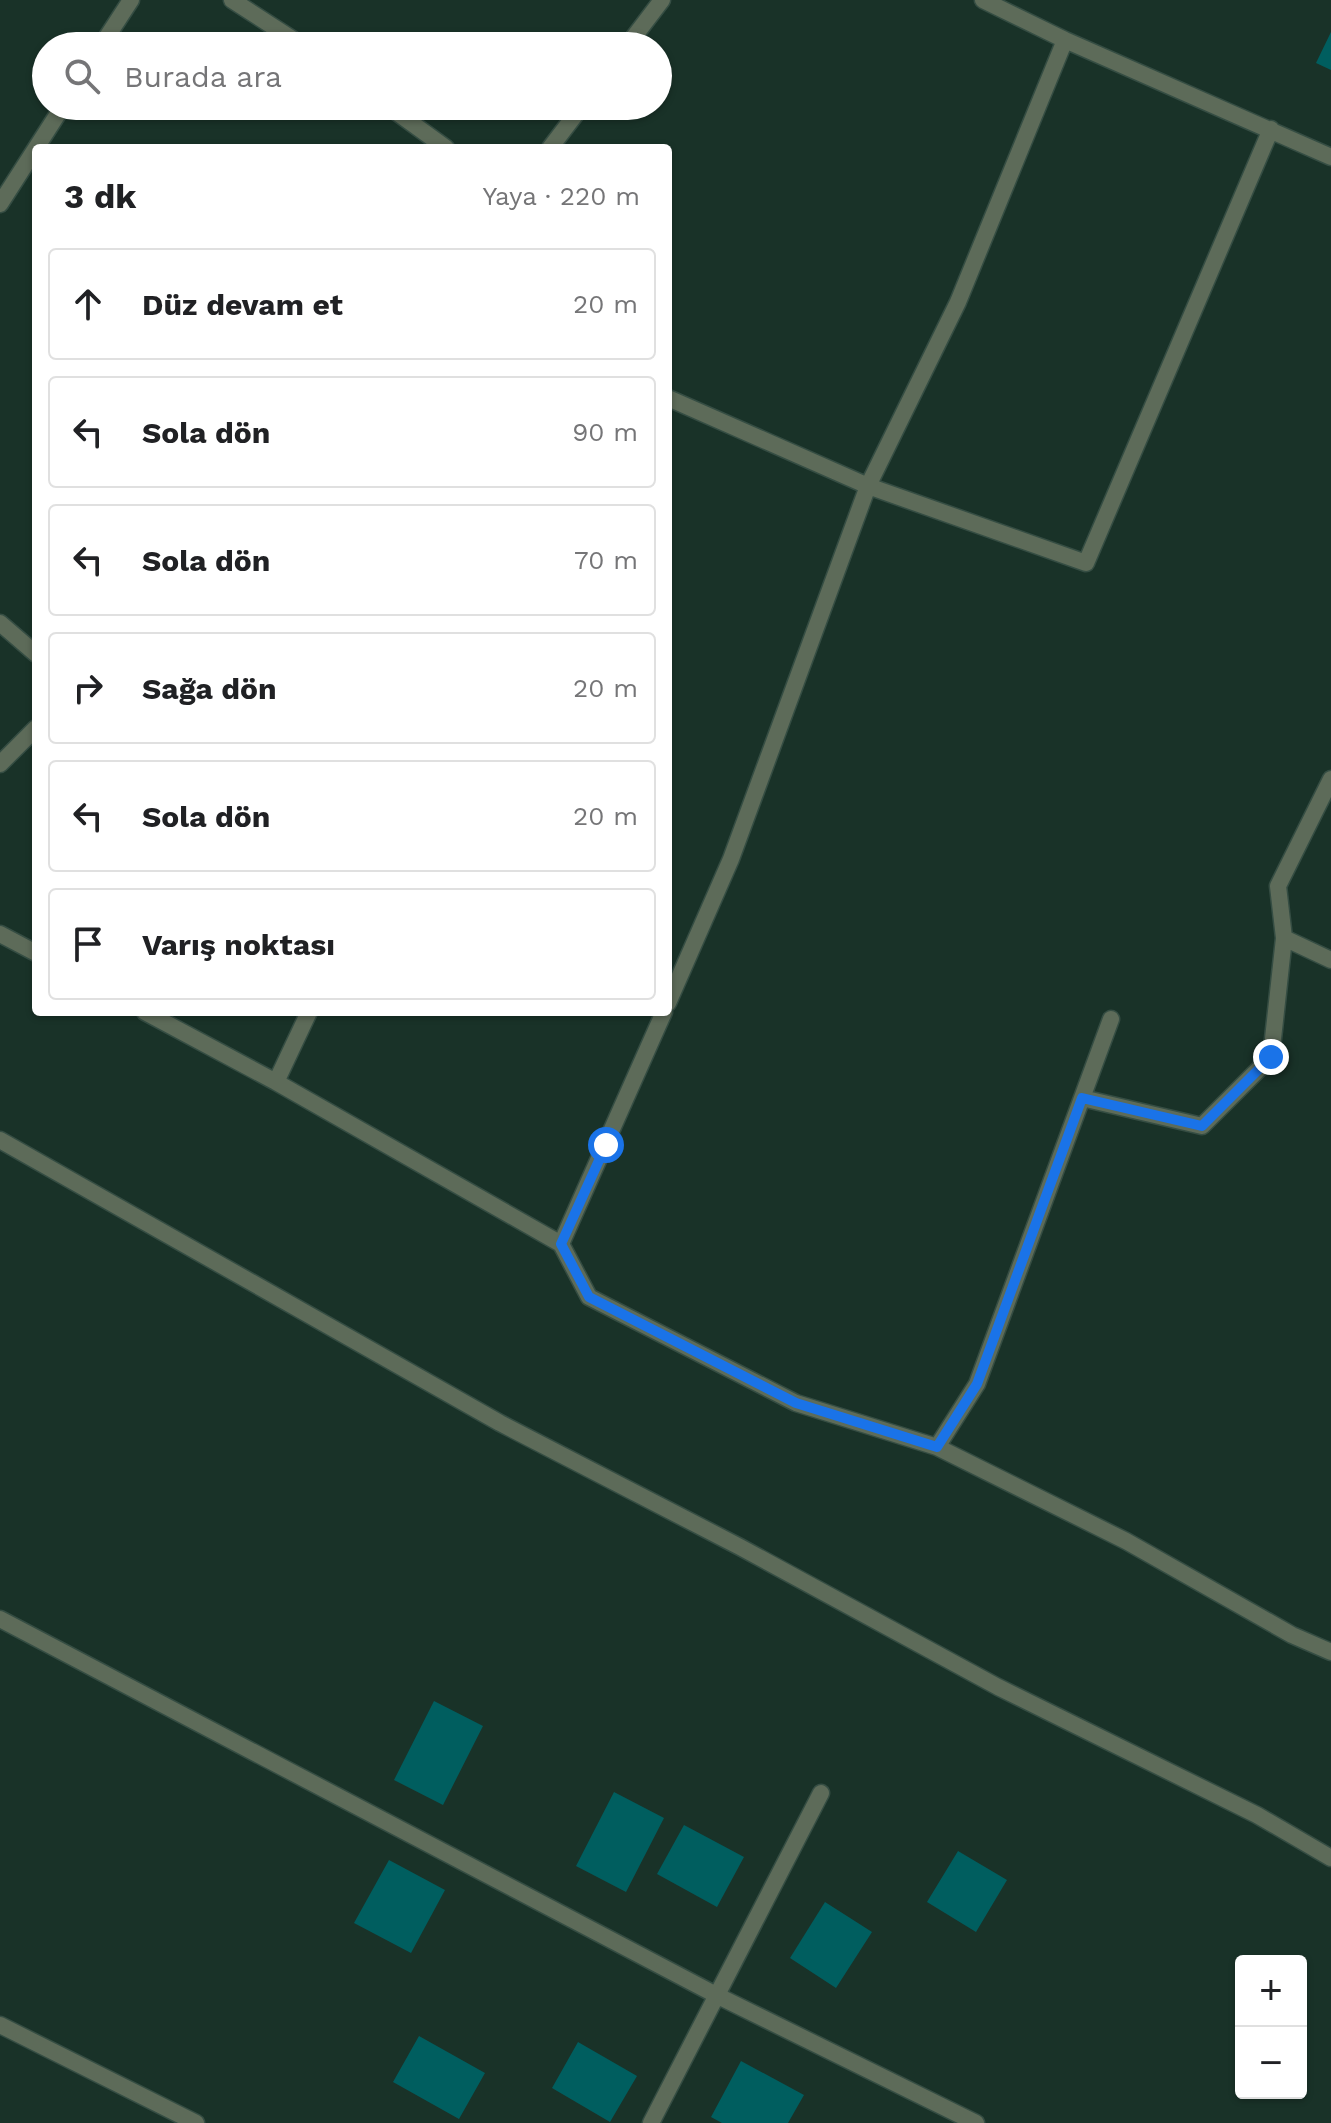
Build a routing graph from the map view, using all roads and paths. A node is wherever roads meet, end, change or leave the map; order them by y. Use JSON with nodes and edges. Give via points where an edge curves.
{"nodes":[{"id":1,"x":131,"y":0,"type":"edge"},
{"id":2,"x":232,"y":0,"type":"edge"},
{"id":3,"x":662,"y":0,"type":"edge"},
{"id":4,"x":983,"y":0,"type":"edge"},
{"id":5,"x":110,"y":32,"type":"edge"},
{"id":6,"x":281,"y":32,"type":"edge"},
{"id":7,"x":638,"y":32,"type":"edge"},
{"id":8,"x":1065,"y":40,"type":"junction"},
{"id":9,"x":54,"y":120,"type":"edge"},
{"id":10,"x":407,"y":120,"type":"edge"},
{"id":11,"x":571,"y":120,"type":"edge"},
{"id":12,"x":1271,"y":129,"type":"junction"},
{"id":13,"x":39,"y":144,"type":"edge"},
{"id":14,"x":440,"y":144,"type":"edge"},
{"id":15,"x":553,"y":144,"type":"edge"},
{"id":16,"x":32,"y":154,"type":"edge"},
{"id":17,"x":1331,"y":157,"type":"edge"},
{"id":18,"x":0,"y":204,"type":"edge"},
{"id":19,"x":672,"y":400,"type":"edge"},
{"id":20,"x":868,"y":486,"type":"junction"},
{"id":21,"x":0,"y":623,"type":"edge"},
{"id":22,"x":32,"y":651,"type":"edge"},
{"id":23,"x":32,"y":732,"type":"edge"},
{"id":24,"x":0,"y":764,"type":"edge"},
{"id":25,"x":1331,"y":779,"type":"edge"},
{"id":26,"x":0,"y":934,"type":"edge"},
{"id":27,"x":1284,"y":938,"type":"junction"},
{"id":28,"x":32,"y":951,"type":"edge"},
{"id":29,"x":1331,"y":960,"type":"edge"},
{"id":30,"x":672,"y":994,"type":"edge"},
{"id":31,"x":152,"y":1016,"type":"edge"},
{"id":32,"x":307,"y":1016,"type":"edge"},
{"id":33,"x":662,"y":1016,"type":"edge"},
{"id":34,"x":1111,"y":1019,"type":"dead end"},
{"id":35,"x":276,"y":1082,"type":"junction"},
{"id":36,"x":1082,"y":1098,"type":"junction"},
{"id":37,"x":0,"y":1140,"type":"edge"},
{"id":38,"x":561,"y":1244,"type":"junction"},
{"id":39,"x":937,"y":1447,"type":"junction"},
{"id":40,"x":0,"y":1619,"type":"edge"},
{"id":41,"x":1331,"y":1652,"type":"edge"},
{"id":42,"x":821,"y":1793,"type":"dead end"},
{"id":43,"x":1331,"y":1858,"type":"edge"},
{"id":44,"x":718,"y":1996,"type":"junction"},
{"id":45,"x":0,"y":2025,"type":"edge"},
{"id":46,"x":196,"y":2123,"type":"edge"},
{"id":47,"x":651,"y":2123,"type":"edge"},
{"id":48,"x":976,"y":2123,"type":"edge"}],
"edges":[{"from":1,"to":5,"type":"street"},
{"from":2,"to":6,"type":"street"},
{"from":3,"to":7,"type":"street"},
{"from":4,"to":8,"type":"street"},
{"from":8,"to":12,"type":"street"},
{"from":8,"to":20,"type":"street","via":[[958,302]]},
{"from":9,"to":13,"type":"street"},
{"from":10,"to":14,"type":"street"},
{"from":11,"to":15,"type":"street"},
{"from":12,"to":17,"type":"street"},
{"from":12,"to":20,"type":"street","via":[[1086,563]]},
{"from":16,"to":18,"type":"street"},
{"from":19,"to":20,"type":"street"},
{"from":20,"to":30,"type":"street","via":[[731,859]]},
{"from":21,"to":22,"type":"street"},
{"from":23,"to":24,"type":"street"},
{"from":25,"to":27,"type":"street","via":[[1278,886]]},
{"from":26,"to":28,"type":"street"},
{"from":27,"to":29,"type":"street"},
{"from":27,"to":36,"type":"street","via":[[1271,1057],[1202,1126]]},
{"from":31,"to":35,"type":"street"},
{"from":32,"to":35,"type":"street"},
{"from":33,"to":38,"type":"street"},
{"from":34,"to":36,"type":"street"},
{"from":35,"to":38,"type":"street"},
{"from":36,"to":39,"type":"street","via":[[977,1384]]},
{"from":37,"to":43,"type":"street","via":[[500,1423]]},
{"from":38,"to":39,"type":"street","via":[[589,1297],[796,1403]]},
{"from":39,"to":41,"type":"street"},
{"from":40,"to":44,"type":"street"},
{"from":42,"to":44,"type":"street"},
{"from":44,"to":47,"type":"street"},
{"from":44,"to":48,"type":"street"},
{"from":45,"to":46,"type":"street"}]}
